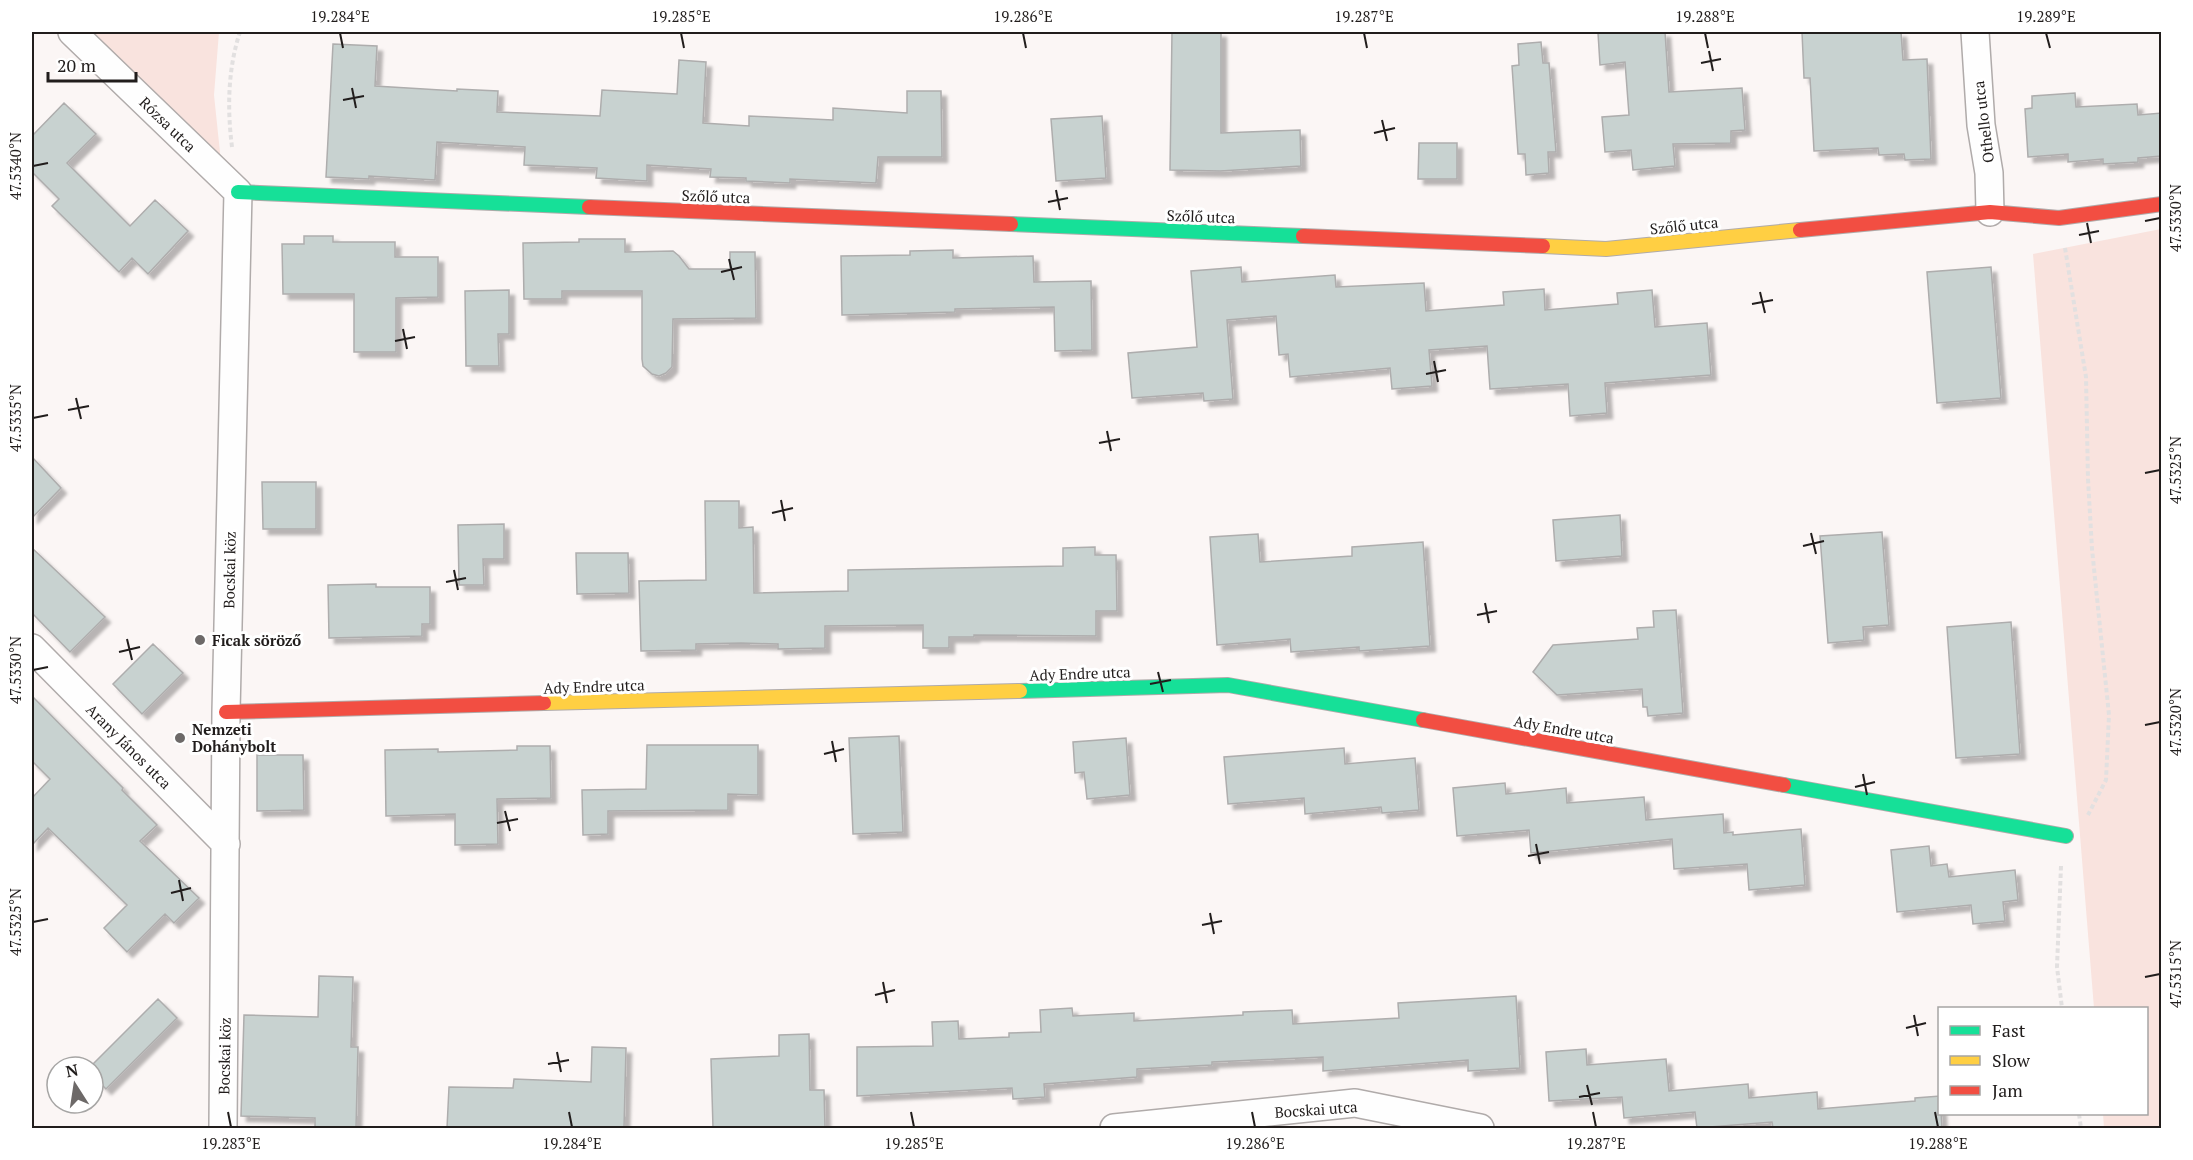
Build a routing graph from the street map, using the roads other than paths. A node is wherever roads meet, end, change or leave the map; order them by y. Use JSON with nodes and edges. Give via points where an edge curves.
{"nodes":[{"id":1,"x":72,"y":32,"type":"edge"},
{"id":2,"x":1975,"y":32,"type":"edge"},
{"id":3,"x":238,"y":192,"type":"junction"},
{"id":4,"x":2162,"y":204,"type":"edge"},
{"id":5,"x":1990,"y":212,"type":"junction"},
{"id":6,"x":32,"y":648,"type":"edge"},
{"id":7,"x":226,"y":712,"type":"junction"},
{"id":8,"x":2066,"y":836,"type":"road end"},
{"id":9,"x":226,"y":844,"type":"junction"},
{"id":10,"x":223,"y":1128,"type":"edge"},
{"id":11,"x":1114,"y":1128,"type":"edge"},
{"id":12,"x":1480,"y":1128,"type":"edge"}],
"edges":[{"from":1,"to":3,"type":"street","name":"Rózsa utca"},
{"from":2,"to":5,"type":"street","name":"Othello utca"},
{"from":3,"to":5,"type":"street","name":"Szőlő utca","via":[[1606,249]]},
{"from":3,"to":7,"type":"street","name":"Bocskai köz"},
{"from":4,"to":5,"type":"street","name":"Szőlő utca","via":[[2060,218]]},
{"from":6,"to":9,"type":"street","name":"Arany János utca"},
{"from":7,"to":8,"type":"street","name":"Ady Endre utca","via":[[1228,685]]},
{"from":7,"to":9,"type":"street","name":"Bocskai köz"},
{"from":9,"to":10,"type":"street","name":"Bocskai köz"},
{"from":11,"to":12,"type":"street","name":"Bocskai utca","via":[[1355,1103]]}]}
